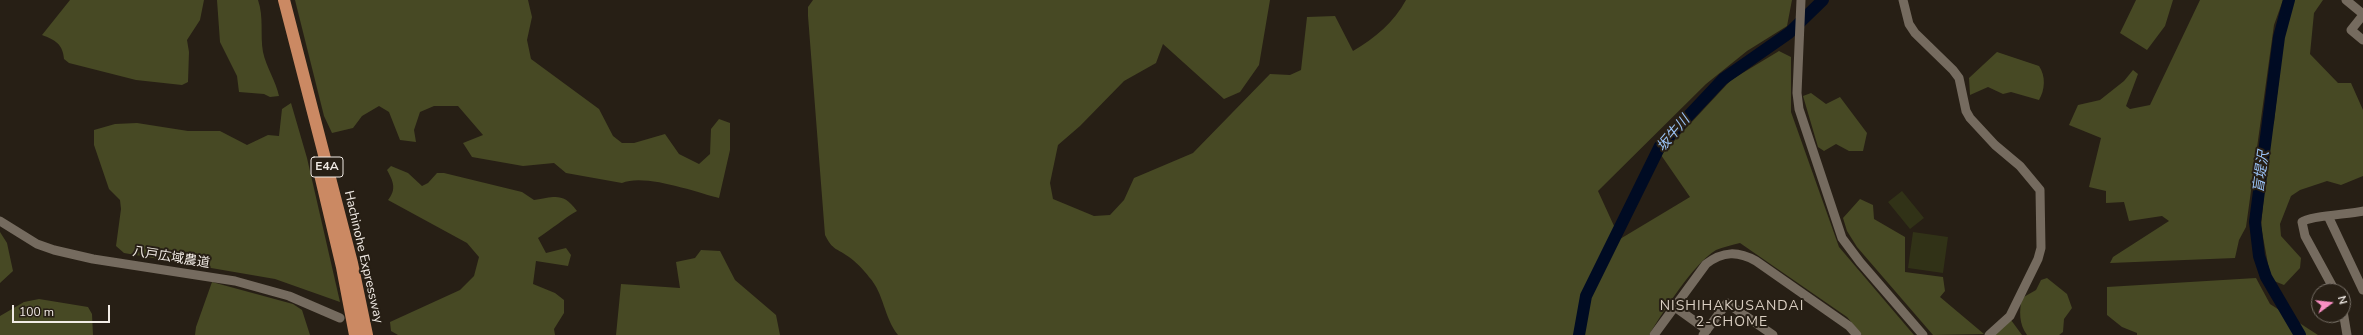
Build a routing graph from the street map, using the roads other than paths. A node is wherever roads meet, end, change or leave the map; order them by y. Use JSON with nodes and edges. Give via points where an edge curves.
{"nodes":[{"id":1,"x":276,"y":0,"type":"edge"},
{"id":2,"x":284,"y":0,"type":"edge"},
{"id":3,"x":1801,"y":0,"type":"edge"},
{"id":4,"x":1903,"y":0,"type":"edge"},
{"id":5,"x":2346,"y":0,"type":"edge"},
{"id":6,"x":2363,"y":14,"type":"edge"},
{"id":7,"x":2363,"y":40,"type":"edge"},
{"id":8,"x":2363,"y":211,"type":"edge"},
{"id":9,"x":2328,"y":216,"type":"junction"},
{"id":10,"x":0,"y":222,"type":"edge"},
{"id":11,"x":2331,"y":283,"type":"edge"},
{"id":12,"x":2363,"y":290,"type":"edge"},
{"id":13,"x":1674,"y":307,"type":"junction"},
{"id":14,"x":340,"y":318,"type":"dead end"},
{"id":15,"x":2344,"y":323,"type":"edge"},
{"id":16,"x":1761,"y":332,"type":"edge"},
{"id":17,"x":1705,"y":333,"type":"edge"},
{"id":18,"x":355,"y":335,"type":"edge"},
{"id":19,"x":367,"y":335,"type":"edge"},
{"id":20,"x":1654,"y":335,"type":"edge"},
{"id":21,"x":1774,"y":335,"type":"edge"},
{"id":22,"x":1857,"y":335,"type":"edge"},
{"id":23,"x":1923,"y":335,"type":"edge"},
{"id":24,"x":1989,"y":335,"type":"edge"},
{"id":25,"x":2346,"y":335,"type":"edge"}],
"edges":[{"from":1,"to":18,"type":"highway","name":"Hachinohe Expressway","number":"E4A","via":[[332,223]]},
{"from":2,"to":19,"type":"highway","name":"Hachinohe Expressway","number":"E4A","via":[[352,263]]},
{"from":3,"to":23,"type":"street","via":[[1797,93],[1799,109],[1831,209],[1848,248]]},
{"from":4,"to":24,"type":"street","via":[[1909,24],[1915,33],[1959,78],[1966,111],[1970,118],[1995,145],[2024,170],[2040,190],[2041,248],[2038,259],[2010,316]]},
{"from":5,"to":6,"type":"street"},
{"from":6,"to":7,"type":"street","via":[[2351,30]]},
{"from":8,"to":9,"type":"street"},
{"from":9,"to":11,"type":"street","via":[[2302,222],[2305,236]]},
{"from":9,"to":12,"type":"street"},
{"from":10,"to":14,"type":"street","name":"八戸広域農道","via":[[37,244],[54,250],[93,259],[235,281],[288,296]]},
{"from":13,"to":17,"type":"street"},
{"from":13,"to":20,"type":"street"},
{"from":13,"to":22,"type":"street","via":[[1706,264],[1724,254],[1742,254],[1849,326]]},
{"from":15,"to":25,"type":"street"},
{"from":16,"to":17,"type":"street","via":[[1726,303]]},
{"from":16,"to":21,"type":"street"}]}
